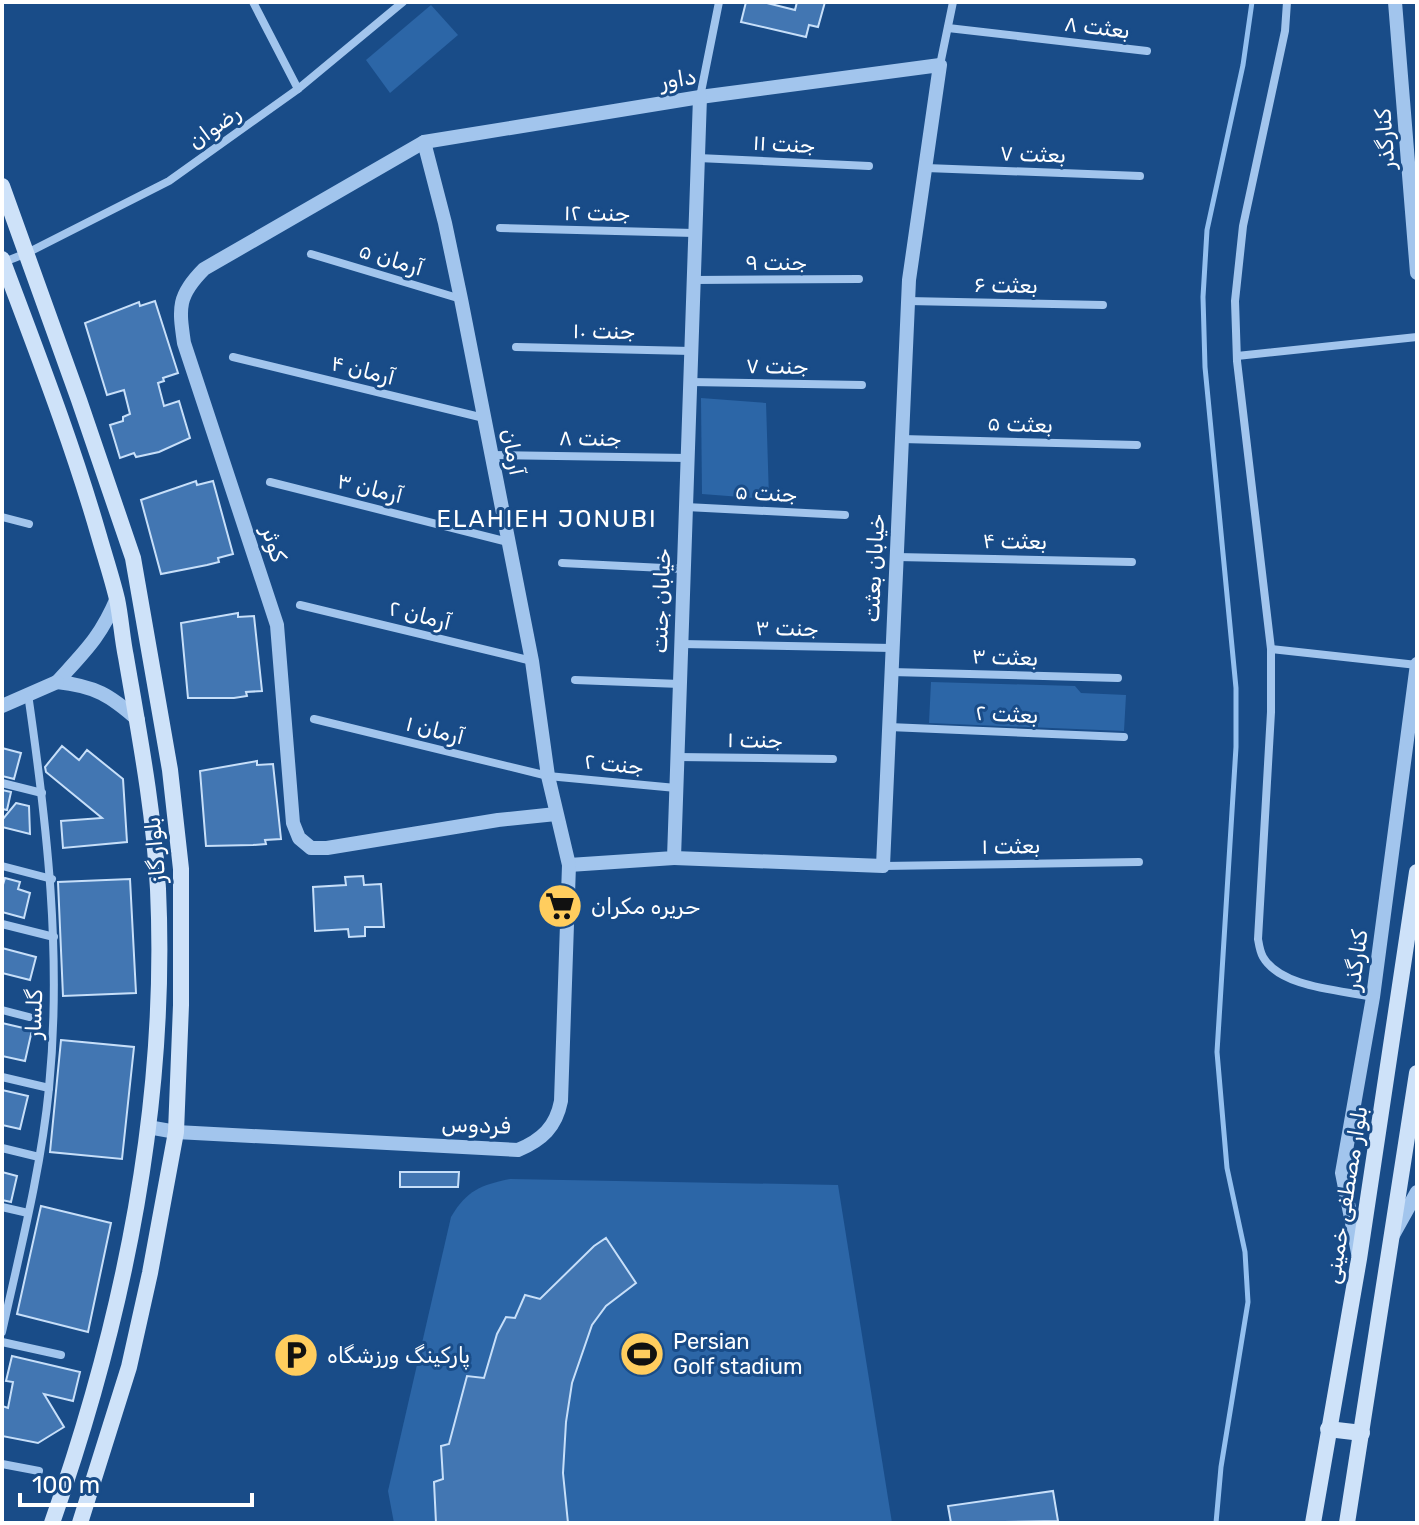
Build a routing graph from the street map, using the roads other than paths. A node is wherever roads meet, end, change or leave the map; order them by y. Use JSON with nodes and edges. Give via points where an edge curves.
{"nodes":[{"id":1,"x":253,"y":2,"type":"edge"},
{"id":2,"x":403,"y":2,"type":"edge"},
{"id":3,"x":719,"y":2,"type":"edge"},
{"id":4,"x":953,"y":2,"type":"edge"},
{"id":5,"x":1287,"y":2,"type":"edge"},
{"id":6,"x":1395,"y":2,"type":"edge"},
{"id":7,"x":948,"y":28,"type":"junction"},
{"id":8,"x":1147,"y":51,"type":"dead end"},
{"id":9,"x":940,"y":65,"type":"junction"},
{"id":10,"x":298,"y":89,"type":"junction"},
{"id":11,"x":700,"y":97,"type":"junction"},
{"id":12,"x":424,"y":142,"type":"junction"},
{"id":13,"x":698,"y":158,"type":"junction"},
{"id":14,"x":869,"y":166,"type":"dead end"},
{"id":15,"x":926,"y":168,"type":"junction"},
{"id":16,"x":1140,"y":176,"type":"dead end"},
{"id":17,"x":2,"y":186,"type":"edge"},
{"id":18,"x":500,"y":228,"type":"dead end"},
{"id":19,"x":694,"y":233,"type":"junction"},
{"id":20,"x":27,"y":253,"type":"junction"},
{"id":21,"x":311,"y":254,"type":"dead end"},
{"id":22,"x":3,"y":260,"type":"edge"},
{"id":23,"x":1417,"y":273,"type":"edge"},
{"id":24,"x":859,"y":279,"type":"dead end"},
{"id":25,"x":694,"y":280,"type":"junction"},
{"id":26,"x":461,"y":299,"type":"junction"},
{"id":27,"x":908,"y":301,"type":"junction"},
{"id":28,"x":1103,"y":305,"type":"dead end"},
{"id":29,"x":1417,"y":337,"type":"edge"},
{"id":30,"x":516,"y":347,"type":"dead end"},
{"id":31,"x":691,"y":351,"type":"junction"},
{"id":32,"x":1237,"y":356,"type":"junction"},
{"id":33,"x":233,"y":357,"type":"dead end"},
{"id":34,"x":690,"y":382,"type":"junction"},
{"id":35,"x":862,"y":385,"type":"dead end"},
{"id":36,"x":484,"y":418,"type":"junction"},
{"id":37,"x":902,"y":439,"type":"junction"},
{"id":38,"x":1137,"y":445,"type":"dead end"},
{"id":39,"x":491,"y":455,"type":"junction"},
{"id":40,"x":688,"y":458,"type":"junction"},
{"id":41,"x":270,"y":482,"type":"dead end"},
{"id":42,"x":686,"y":507,"type":"junction"},
{"id":43,"x":845,"y":515,"type":"dead end"},
{"id":44,"x":2,"y":517,"type":"edge"},
{"id":45,"x":29,"y":524,"type":"dead end"},
{"id":46,"x":508,"y":542,"type":"junction"},
{"id":47,"x":897,"y":557,"type":"junction"},
{"id":48,"x":1132,"y":562,"type":"dead end"},
{"id":49,"x":562,"y":563,"type":"dead end"},
{"id":50,"x":684,"y":569,"type":"junction"},
{"id":51,"x":117,"y":598,"type":"junction"},
{"id":52,"x":300,"y":605,"type":"dead end"},
{"id":53,"x":681,"y":644,"type":"junction"},
{"id":54,"x":892,"y":648,"type":"junction"},
{"id":55,"x":1271,"y":649,"type":"junction"},
{"id":56,"x":532,"y":661,"type":"junction"},
{"id":57,"x":1417,"y":664,"type":"edge"},
{"id":58,"x":891,"y":672,"type":"junction"},
{"id":59,"x":1118,"y":678,"type":"dead end"},
{"id":60,"x":575,"y":680,"type":"dead end"},
{"id":61,"x":57,"y":682,"type":"junction"},
{"id":62,"x":680,"y":684,"type":"junction"},
{"id":63,"x":28,"y":694,"type":"junction"},
{"id":64,"x":2,"y":706,"type":"edge"},
{"id":65,"x":314,"y":719,"type":"dead end"},
{"id":66,"x":138,"y":720,"type":"junction"},
{"id":67,"x":889,"y":727,"type":"junction"},
{"id":68,"x":1124,"y":737,"type":"dead end"},
{"id":69,"x":677,"y":757,"type":"junction"},
{"id":70,"x":833,"y":759,"type":"dead end"},
{"id":71,"x":548,"y":776,"type":"junction"},
{"id":72,"x":2,"y":783,"type":"edge"},
{"id":73,"x":676,"y":788,"type":"junction"},
{"id":74,"x":42,"y":793,"type":"junction"},
{"id":75,"x":556,"y":814,"type":"junction"},
{"id":76,"x":674,"y":858,"type":"junction"},
{"id":77,"x":1139,"y":862,"type":"dead end"},
{"id":78,"x":569,"y":865,"type":"junction"},
{"id":79,"x":2,"y":866,"type":"edge"},
{"id":80,"x":883,"y":866,"type":"junction"},
{"id":81,"x":1417,"y":872,"type":"edge"},
{"id":82,"x":52,"y":879,"type":"junction"},
{"id":83,"x":2,"y":924,"type":"edge"},
{"id":84,"x":54,"y":937,"type":"junction"},
{"id":85,"x":1373,"y":997,"type":"junction"},
{"id":86,"x":2,"y":1010,"type":"edge"},
{"id":87,"x":29,"y":1017,"type":"dead end"},
{"id":88,"x":1417,"y":1073,"type":"edge"},
{"id":89,"x":2,"y":1077,"type":"edge"},
{"id":90,"x":49,"y":1088,"type":"junction"},
{"id":91,"x":148,"y":1127,"type":"junction"},
{"id":92,"x":176,"y":1132,"type":"junction"},
{"id":93,"x":2,"y":1148,"type":"edge"},
{"id":94,"x":39,"y":1157,"type":"junction"},
{"id":95,"x":1417,"y":1192,"type":"edge"},
{"id":96,"x":2,"y":1207,"type":"edge"},
{"id":97,"x":28,"y":1213,"type":"junction"},
{"id":98,"x":1391,"y":1239,"type":"junction"},
{"id":99,"x":1359,"y":1259,"type":"junction"},
{"id":100,"x":2,"y":1332,"type":"edge"},
{"id":101,"x":2,"y":1342,"type":"edge"},
{"id":102,"x":61,"y":1355,"type":"dead end"},
{"id":103,"x":1328,"y":1429,"type":"junction"},
{"id":104,"x":1362,"y":1433,"type":"junction"},
{"id":105,"x":2,"y":1464,"type":"edge"},
{"id":106,"x":39,"y":1471,"type":"dead end"},
{"id":107,"x":52,"y":1523,"type":"edge"},
{"id":108,"x":80,"y":1523,"type":"edge"},
{"id":109,"x":1313,"y":1523,"type":"edge"},
{"id":110,"x":1347,"y":1523,"type":"edge"}],
"edges":[{"from":1,"to":10,"type":"street"},
{"from":2,"to":10,"type":"street","name":"رضوان"},
{"from":3,"to":11,"type":"street"},
{"from":4,"to":7,"type":"street"},
{"from":5,"to":32,"type":"street","via":[[1243,226],[1235,301]]},
{"from":6,"to":23,"type":"street","name":"کنارگذر"},
{"from":7,"to":8,"type":"street","name":"بعثت ۸"},
{"from":7,"to":9,"type":"street"},
{"from":9,"to":11,"type":"street","name":"داور"},
{"from":9,"to":15,"type":"street","name":"خیابان بعثت"},
{"from":10,"to":20,"type":"street","name":"رضوان","via":[[169,181]]},
{"from":11,"to":12,"type":"street","name":"داور"},
{"from":11,"to":13,"type":"street","name":"خیابان جنت"},
{"from":12,"to":26,"type":"street","name":"آرمان"},
{"from":12,"to":75,"type":"street","name":"کوثر","via":[[204,269],[190,283],[179,309],[184,343],[277,625],[293,823],[299,838],[311,848],[327,848]]},
{"from":13,"to":14,"type":"street","name":"جنت ۱۱"},
{"from":13,"to":19,"type":"street","name":"خیابان جنت"},
{"from":15,"to":16,"type":"street","name":"بعثت ۷"},
{"from":15,"to":27,"type":"street","name":"خیابان بعثت"},
{"from":17,"to":20,"type":"main road","name":"بلوار گاز"},
{"from":18,"to":19,"type":"street","name":"جنت ۱۲"},
{"from":19,"to":25,"type":"street","name":"خیابان جنت"},
{"from":20,"to":22,"type":"street","name":"رضوان"},
{"from":20,"to":92,"type":"main road","name":"بلوار گاز","via":[[133,558],[152,663],[181,869]]},
{"from":21,"to":26,"type":"street","name":"آرمان ۵"},
{"from":22,"to":51,"type":"main road","name":"بلوار گاز","via":[[88,498]]},
{"from":24,"to":25,"type":"street","name":"جنت ۹"},
{"from":25,"to":31,"type":"street","name":"خیابان جنت"},
{"from":26,"to":36,"type":"street","name":"آرمان"},
{"from":27,"to":28,"type":"street","name":"بعثت ۶"},
{"from":27,"to":37,"type":"street","name":"خیابان بعثت"},
{"from":29,"to":32,"type":"street"},
{"from":30,"to":31,"type":"street","name":"جنت ۱۰"},
{"from":31,"to":34,"type":"street","name":"خیابان جنت"},
{"from":32,"to":55,"type":"street"},
{"from":33,"to":36,"type":"street","name":"آرمان ۴"},
{"from":34,"to":35,"type":"street","name":"جنت ۷"},
{"from":34,"to":40,"type":"street","name":"خیابان جنت"},
{"from":36,"to":39,"type":"street","name":"آرمان"},
{"from":37,"to":38,"type":"street","name":"بعثت ۵"},
{"from":37,"to":47,"type":"street","name":"خیابان بعثت"},
{"from":39,"to":40,"type":"street","name":"جنت ۸"},
{"from":39,"to":46,"type":"street","name":"آرمان"},
{"from":40,"to":42,"type":"street","name":"خیابان جنت"},
{"from":41,"to":46,"type":"street","name":"آرمان ۳"},
{"from":42,"to":43,"type":"street","name":"جنت ۵"},
{"from":42,"to":50,"type":"street","name":"خیابان جنت"},
{"from":44,"to":45,"type":"street"},
{"from":46,"to":56,"type":"street","name":"آرمان"},
{"from":47,"to":48,"type":"street","name":"بعثت ۴"},
{"from":47,"to":54,"type":"street","name":"خیابان بعثت"},
{"from":49,"to":50,"type":"street"},
{"from":50,"to":53,"type":"street","name":"خیابان جنت"},
{"from":51,"to":61,"type":"street","via":[[93,644]]},
{"from":51,"to":66,"type":"main road","name":"بلوار گاز"},
{"from":52,"to":56,"type":"street","name":"آرمان ۲"},
{"from":53,"to":54,"type":"street","name":"جنت ۳"},
{"from":53,"to":62,"type":"street","name":"خیابان جنت"},
{"from":54,"to":58,"type":"street","name":"خیابان بعثت"},
{"from":55,"to":57,"type":"street"},
{"from":55,"to":85,"type":"street","via":[[1261,956],[1294,981]]},
{"from":56,"to":71,"type":"street","name":"آرمان"},
{"from":57,"to":85,"type":"street","name":"کنارگذر"},
{"from":58,"to":59,"type":"street","name":"بعثت ۳"},
{"from":58,"to":67,"type":"street","name":"خیابان بعثت"},
{"from":60,"to":62,"type":"street"},
{"from":61,"to":63,"type":"street"},
{"from":61,"to":66,"type":"street","via":[[99,690]]},
{"from":62,"to":69,"type":"street","name":"خیابان جنت"},
{"from":63,"to":64,"type":"street"},
{"from":63,"to":74,"type":"street","name":"گلسار"},
{"from":65,"to":71,"type":"street","name":"آرمان ۱"},
{"from":66,"to":91,"type":"main road","name":"بلوار گاز","via":[[158,888],[156,1032]]},
{"from":67,"to":68,"type":"street","name":"بعثت ۲"},
{"from":67,"to":80,"type":"street","name":"خیابان بعثت"},
{"from":69,"to":70,"type":"street","name":"جنت ۱"},
{"from":69,"to":73,"type":"street","name":"خیابان جنت"},
{"from":71,"to":73,"type":"street","name":"جنت ۲"},
{"from":71,"to":75,"type":"street","name":"آرمان"},
{"from":72,"to":74,"type":"street"},
{"from":73,"to":76,"type":"street","name":"خیابان جنت"},
{"from":74,"to":82,"type":"street","name":"گلسار"},
{"from":75,"to":78,"type":"street","name":"آرمان"},
{"from":76,"to":78,"type":"street"},
{"from":76,"to":80,"type":"street"},
{"from":77,"to":80,"type":"street","name":"بعثت ۱"},
{"from":78,"to":92,"type":"street","name":"فردوس","via":[[561,1101],[549,1131],[533,1143],[518,1150]]},
{"from":79,"to":82,"type":"street"},
{"from":81,"to":99,"type":"main road","name":"بلوار مصطفی خمینی"},
{"from":82,"to":84,"type":"street","name":"گلسار"},
{"from":83,"to":84,"type":"street"},
{"from":84,"to":90,"type":"street","name":"گلسار"},
{"from":85,"to":99,"type":"street","name":"کنارگذر","via":[[1342,1173]]},
{"from":86,"to":87,"type":"street"},
{"from":88,"to":98,"type":"main road"},
{"from":89,"to":90,"type":"street"},
{"from":90,"to":94,"type":"street","name":"گلسار"},
{"from":91,"to":92,"type":"street","name":"فردوس"},
{"from":91,"to":107,"type":"main road","name":"بلوار گاز","via":[[110,1332]]},
{"from":92,"to":108,"type":"main road","name":"بلوار گاز","via":[[133,1353]]},
{"from":93,"to":94,"type":"street"},
{"from":94,"to":97,"type":"street","name":"گلسار"},
{"from":95,"to":98,"type":"street"},
{"from":96,"to":97,"type":"street"},
{"from":97,"to":100,"type":"street","name":"گلسار"},
{"from":98,"to":104,"type":"main road"},
{"from":99,"to":103,"type":"main road","name":"بلوار مصطفی خمینی"},
{"from":101,"to":102,"type":"street"},
{"from":103,"to":104,"type":"main road"},
{"from":103,"to":109,"type":"main road","name":"بلوار مصطفی خمینی"},
{"from":104,"to":110,"type":"main road"},
{"from":105,"to":106,"type":"street"}]}
